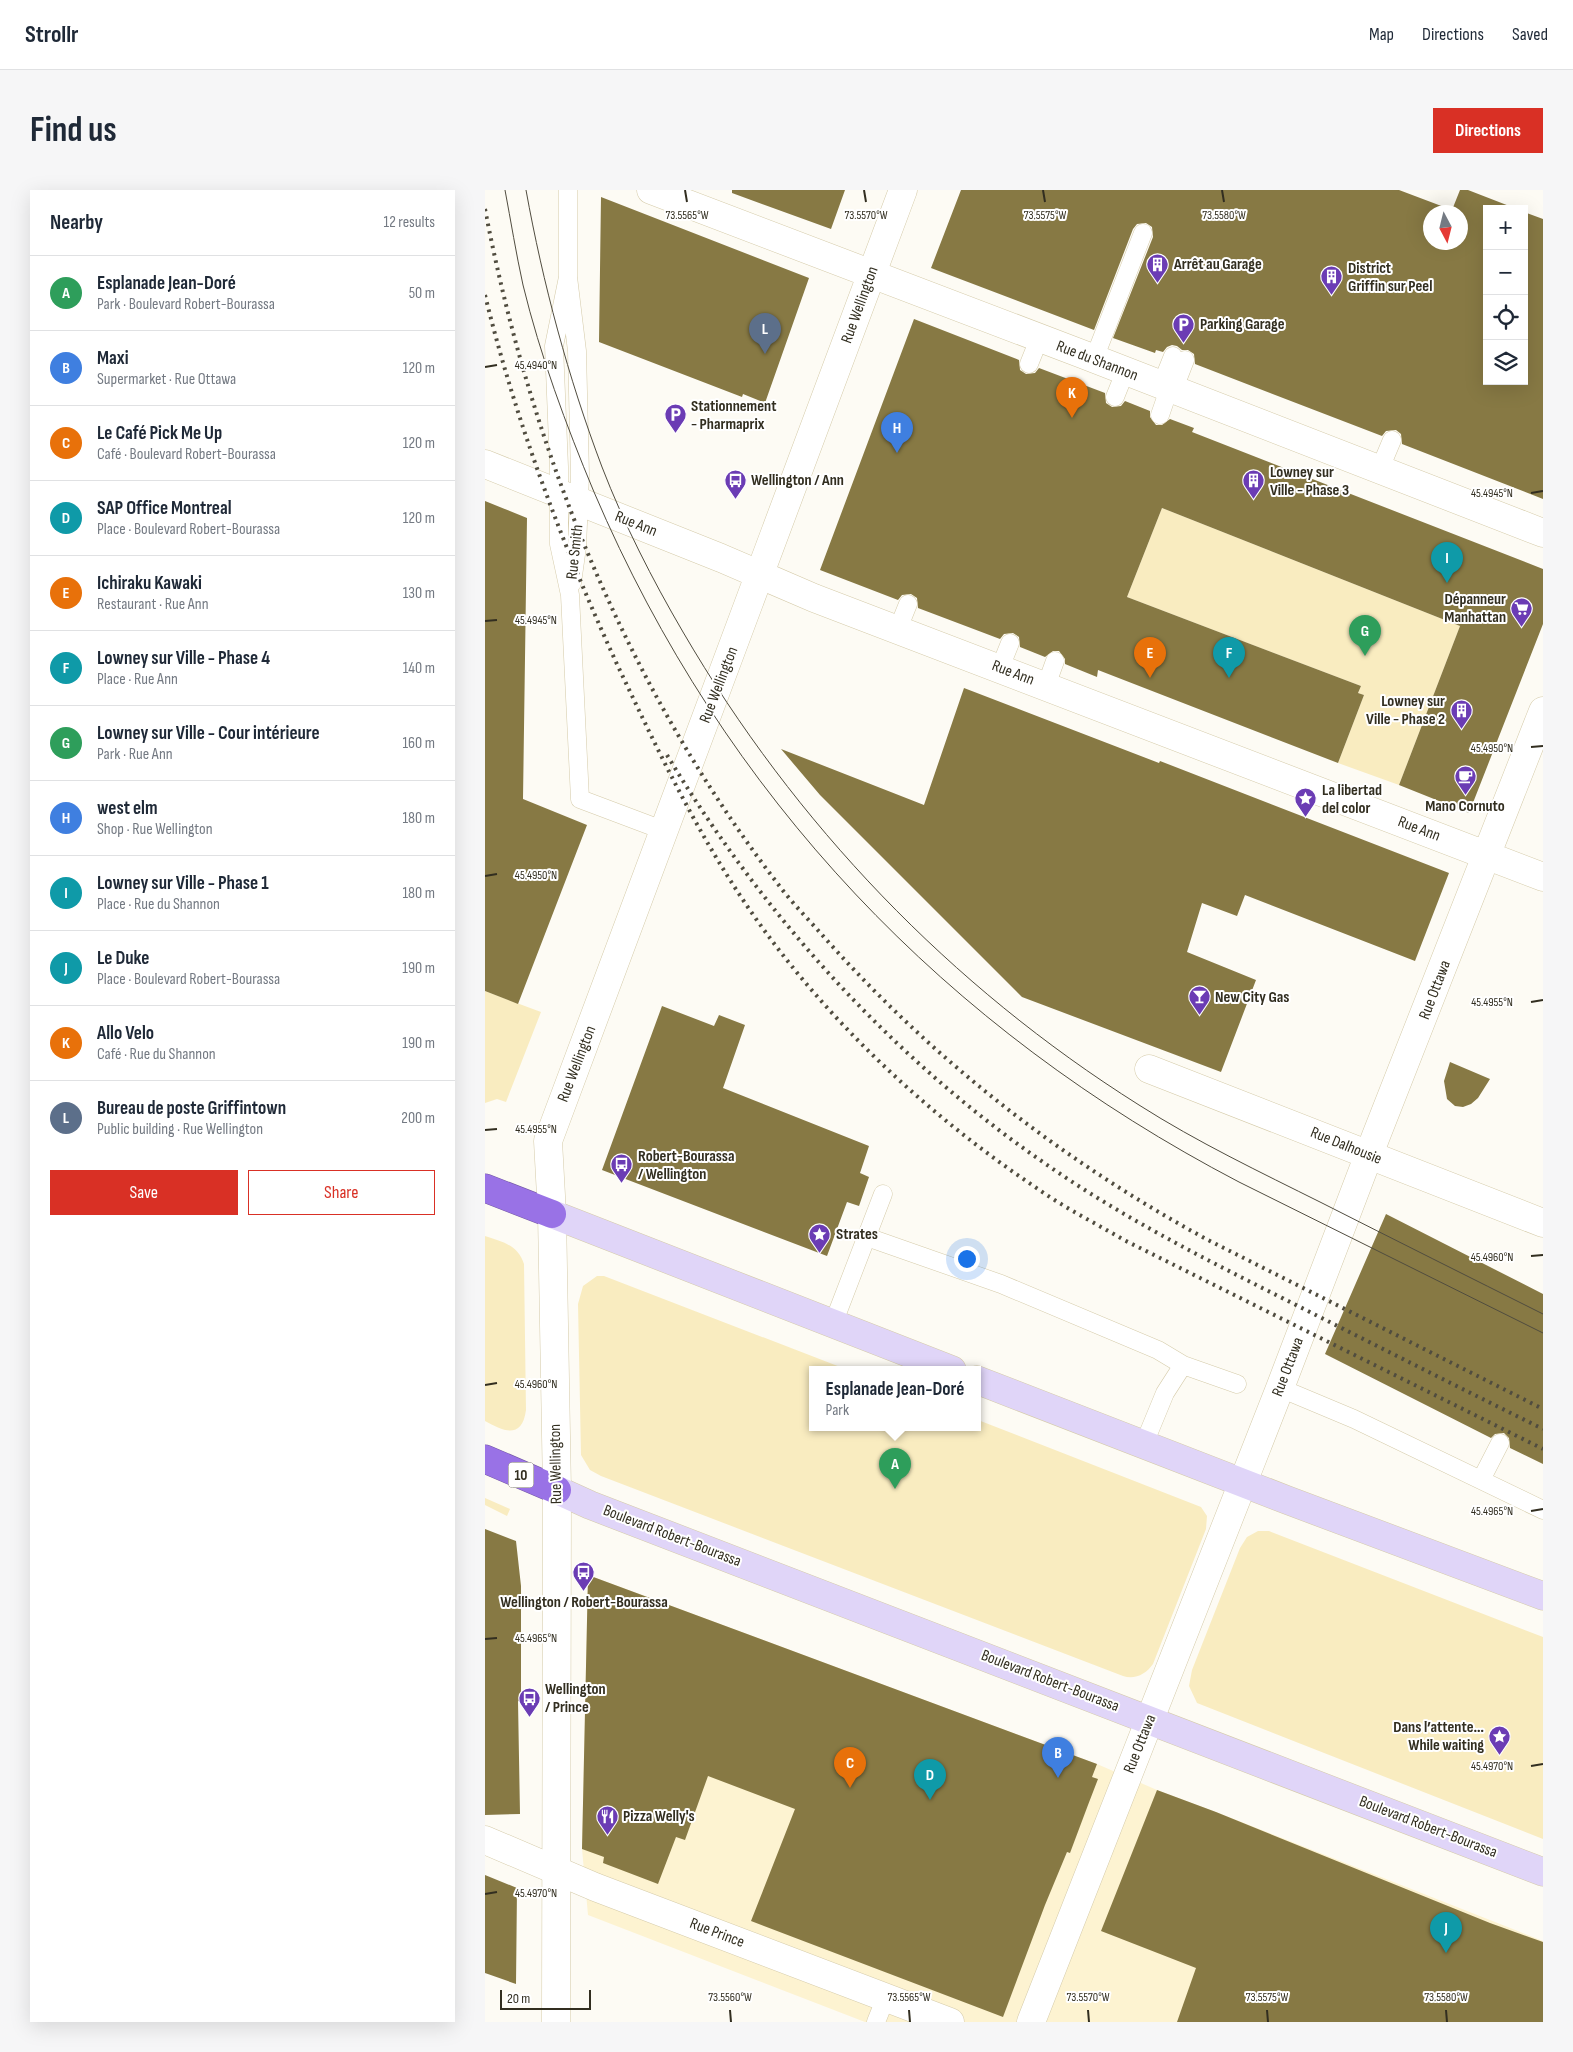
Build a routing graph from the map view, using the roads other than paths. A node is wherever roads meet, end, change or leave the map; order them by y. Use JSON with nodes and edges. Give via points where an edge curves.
{"nodes":[{"id":1,"x":568,"y":190,"type":"edge"},
{"id":2,"x":651,"y":190,"type":"edge"},
{"id":3,"x":903,"y":190,"type":"edge"},
{"id":4,"x":1143,"y":233,"type":"dead end"},
{"id":5,"x":872,"y":274,"type":"junction"},
{"id":6,"x":568,"y":277,"type":"junction"},
{"id":7,"x":1039,"y":339,"type":"junction"},
{"id":8,"x":1179,"y":358,"type":"dead end"},
{"id":9,"x":1095,"y":360,"type":"junction"},
{"id":10,"x":1029,"y":364,"type":"dead end"},
{"id":11,"x":1125,"y":372,"type":"junction"},
{"id":12,"x":1168,"y":389,"type":"junction"},
{"id":13,"x":1115,"y":397,"type":"dead end"},
{"id":14,"x":1160,"y":415,"type":"dead end"},
{"id":15,"x":1392,"y":440,"type":"dead end"},
{"id":16,"x":485,"y":464,"type":"edge"},
{"id":17,"x":1379,"y":471,"type":"junction"},
{"id":18,"x":569,"y":497,"type":"junction"},
{"id":19,"x":1543,"y":534,"type":"edge"},
{"id":20,"x":761,"y":574,"type":"junction"},
{"id":21,"x":908,"y":604,"type":"dead end"},
{"id":22,"x":898,"y":630,"type":"junction"},
{"id":23,"x":1010,"y":643,"type":"dead end"},
{"id":24,"x":1055,"y":661,"type":"dead end"},
{"id":25,"x":1000,"y":668,"type":"junction"},
{"id":26,"x":1046,"y":686,"type":"junction"},
{"id":27,"x":1543,"y":712,"type":"edge"},
{"id":28,"x":665,"y":831,"type":"junction"},
{"id":29,"x":1488,"y":855,"type":"junction"},
{"id":30,"x":1543,"y":877,"type":"edge"},
{"id":31,"x":1149,"y":1069,"type":"dead end"},
{"id":32,"x":1369,"y":1155,"type":"junction"},
{"id":33,"x":485,"y":1188,"type":"edge"},
{"id":34,"x":883,"y":1194,"type":"dead end"},
{"id":35,"x":552,"y":1214,"type":"junction"},
{"id":36,"x":1543,"y":1223,"type":"edge"},
{"id":37,"x":867,"y":1237,"type":"junction"},
{"id":38,"x":833,"y":1324,"type":"junction"},
{"id":39,"x":1183,"y":1365,"type":"junction"},
{"id":40,"x":942,"y":1366,"type":"edge"},
{"id":41,"x":981,"y":1382,"type":"edge"},
{"id":42,"x":1237,"y":1384,"type":"dead end"},
{"id":43,"x":1280,"y":1388,"type":"junction"},
{"id":44,"x":1500,"y":1443,"type":"dead end"},
{"id":45,"x":1144,"y":1444,"type":"junction"},
{"id":46,"x":485,"y":1459,"type":"edge"},
{"id":47,"x":1481,"y":1480,"type":"junction"},
{"id":48,"x":1243,"y":1482,"type":"junction"},
{"id":49,"x":557,"y":1490,"type":"junction"},
{"id":50,"x":1543,"y":1510,"type":"edge"},
{"id":51,"x":1543,"y":1596,"type":"edge"},
{"id":52,"x":1150,"y":1720,"type":"junction"},
{"id":53,"x":485,"y":1840,"type":"edge"},
{"id":54,"x":557,"y":1870,"type":"junction"},
{"id":55,"x":1543,"y":1872,"type":"edge"},
{"id":56,"x":881,"y":2010,"type":"edge"},
{"id":57,"x":556,"y":2022,"type":"edge"},
{"id":58,"x":950,"y":2022,"type":"edge"},
{"id":59,"x":1031,"y":2022,"type":"edge"}],
"edges":[{"from":1,"to":6,"type":"lane","name":"Rue Smith"},
{"from":2,"to":5,"type":"street","name":"Rue du Shannon"},
{"from":3,"to":5,"type":"street","name":"Rue Wellington"},
{"from":4,"to":9,"type":"lane"},
{"from":5,"to":7,"type":"street","name":"Rue du Shannon"},
{"from":5,"to":20,"type":"street","name":"Rue Wellington"},
{"from":6,"to":18,"type":"lane","name":"Rue Smith","via":[[577,351]]},
{"from":6,"to":18,"type":"lane","name":"Rue Smith","via":[[553,346]]},
{"from":7,"to":9,"type":"street","name":"Rue du Shannon"},
{"from":7,"to":10,"type":"lane"},
{"from":8,"to":12,"type":"lane"},
{"from":9,"to":11,"type":"street","name":"Rue du Shannon"},
{"from":11,"to":12,"type":"street","name":"Rue du Shannon"},
{"from":11,"to":13,"type":"lane"},
{"from":12,"to":14,"type":"lane"},
{"from":12,"to":17,"type":"street","name":"Rue du Shannon"},
{"from":15,"to":17,"type":"lane"},
{"from":16,"to":18,"type":"street","name":"Rue Ann"},
{"from":17,"to":19,"type":"street","name":"Rue du Shannon"},
{"from":18,"to":20,"type":"street","name":"Rue Ann"},
{"from":18,"to":28,"type":"lane","name":"Rue Smith","via":[[559,544],[570,595],[580,799]]},
{"from":20,"to":22,"type":"street","name":"Rue Ann"},
{"from":20,"to":28,"type":"street","name":"Rue Wellington"},
{"from":21,"to":22,"type":"lane"},
{"from":22,"to":25,"type":"street","name":"Rue Ann"},
{"from":23,"to":25,"type":"lane"},
{"from":24,"to":26,"type":"lane"},
{"from":25,"to":26,"type":"street","name":"Rue Ann"},
{"from":26,"to":29,"type":"street","name":"Rue Ann"},
{"from":27,"to":29,"type":"street","name":"Rue Ottawa"},
{"from":28,"to":35,"type":"street","name":"Rue Wellington","via":[[548,1141]]},
{"from":29,"to":30,"type":"street","name":"Rue Ann"},
{"from":29,"to":32,"type":"street","name":"Rue Ottawa"},
{"from":31,"to":32,"type":"street","name":"Rue Dalhousie"},
{"from":32,"to":36,"type":"street","name":"Rue Dalhousie"},
{"from":32,"to":43,"type":"street","name":"Rue Ottawa"},
{"from":33,"to":35,"type":"highway"},
{"from":34,"to":37,"type":"lane"},
{"from":35,"to":38,"type":"main road"},
{"from":35,"to":49,"type":"street","name":"Rue Wellington"},
{"from":37,"to":38,"type":"lane"},
{"from":37,"to":39,"type":"lane","via":[[1001,1284],[1158,1350]]},
{"from":38,"to":40,"type":"main road"},
{"from":39,"to":42,"type":"lane"},
{"from":39,"to":45,"type":"lane","via":[[1165,1393]]},
{"from":41,"to":45,"type":"main road"},
{"from":43,"to":47,"type":"lane","via":[[1346,1415]]},
{"from":43,"to":48,"type":"street","name":"Rue Ottawa"},
{"from":44,"to":47,"type":"lane"},
{"from":45,"to":48,"type":"main road"},
{"from":46,"to":49,"type":"highway","number":"10"},
{"from":47,"to":50,"type":"lane"},
{"from":48,"to":51,"type":"main road"},
{"from":48,"to":52,"type":"street","name":"Rue Ottawa"},
{"from":49,"to":52,"type":"main road","name":"Boulevard Robert-Bourassa"},
{"from":49,"to":54,"type":"street","name":"Rue Wellington"},
{"from":52,"to":55,"type":"main road","name":"Boulevard Robert-Bourassa"},
{"from":52,"to":59,"type":"street","name":"Rue Ottawa"},
{"from":53,"to":54,"type":"street","name":"Rue Prince"},
{"from":54,"to":56,"type":"street","name":"Rue Prince"},
{"from":54,"to":57,"type":"street","name":"Rue Wellington"},
{"from":56,"to":58,"type":"street","name":"Rue Prince"}]}
